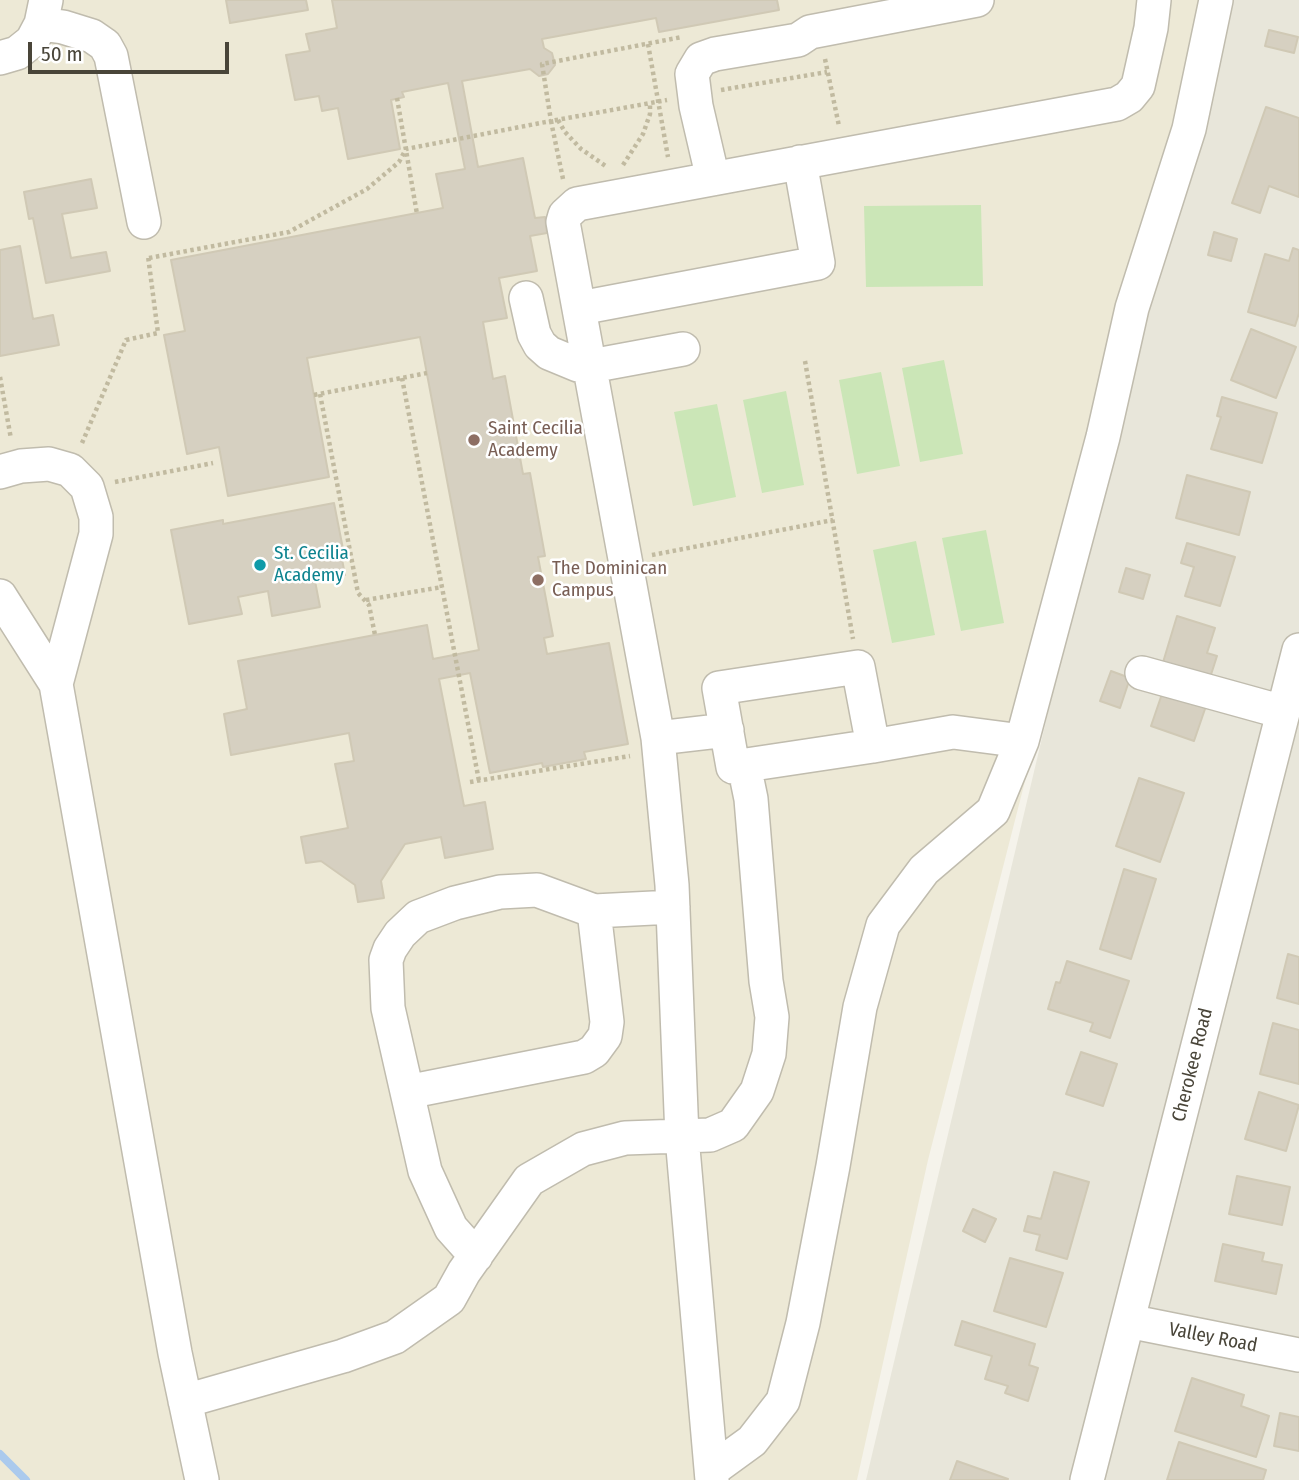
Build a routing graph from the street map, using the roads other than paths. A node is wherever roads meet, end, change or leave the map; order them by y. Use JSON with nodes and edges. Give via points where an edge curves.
{"nodes":[{"id":1,"x":977,"y":0,"type":"edge"},
{"id":2,"x":1154,"y":0,"type":"edge"},
{"id":3,"x":1216,"y":0,"type":"edge"},
{"id":4,"x":44,"y":12,"type":"edge"},
{"id":5,"x":0,"y":58,"type":"edge"},
{"id":6,"x":800,"y":163,"type":"junction"},
{"id":7,"x":713,"y":179,"type":"junction"},
{"id":8,"x":144,"y":222,"type":"road end"},
{"id":9,"x":526,"y":298,"type":"dead end"},
{"id":10,"x":580,"y":308,"type":"junction"},
{"id":11,"x":683,"y":349,"type":"dead end"},
{"id":12,"x":591,"y":366,"type":"junction"},
{"id":13,"x":8,"y":470,"type":"edge"},
{"id":14,"x":0,"y":596,"type":"edge"},
{"id":15,"x":1299,"y":650,"type":"edge"},
{"id":16,"x":1142,"y":673,"type":"dead end"},
{"id":17,"x":56,"y":684,"type":"junction"},
{"id":18,"x":1283,"y":712,"type":"junction"},
{"id":19,"x":727,"y":730,"type":"junction"},
{"id":20,"x":1023,"y":741,"type":"junction"},
{"id":21,"x":659,"y":744,"type":"junction"},
{"id":22,"x":873,"y":746,"type":"junction"},
{"id":23,"x":744,"y":765,"type":"junction"},
{"id":24,"x":673,"y":907,"type":"junction"},
{"id":25,"x":594,"y":911,"type":"junction"},
{"id":26,"x":407,"y":1092,"type":"junction"},
{"id":27,"x":682,"y":1137,"type":"junction"},
{"id":28,"x":476,"y":1256,"type":"junction"},
{"id":29,"x":1128,"y":1321,"type":"junction"},
{"id":30,"x":1299,"y":1355,"type":"edge"},
{"id":31,"x":185,"y":1401,"type":"junction"},
{"id":32,"x":712,"y":1475,"type":"edge"},
{"id":33,"x":202,"y":1480,"type":"edge"},
{"id":34,"x":1087,"y":1480,"type":"edge"}],
"edges":[{"from":1,"to":7,"type":"street","via":[[810,32],[798,40],[702,59],[692,74]]},
{"from":2,"to":6,"type":"street","via":[[1138,86],[1117,104]]},
{"from":3,"to":20,"type":"street","via":[[1189,129],[1132,308]]},
{"from":4,"to":5,"type":"street","via":[[32,41],[17,53]]},
{"from":4,"to":8,"type":"street","via":[[92,36],[111,56]]},
{"from":6,"to":7,"type":"street"},
{"from":6,"to":10,"type":"street","via":[[818,263]]},
{"from":7,"to":10,"type":"street","via":[[570,209],[563,222]]},
{"from":9,"to":12,"type":"street","via":[[540,345],[562,359]]},
{"from":10,"to":12,"type":"street"},
{"from":11,"to":12,"type":"street"},
{"from":12,"to":21,"type":"street"},
{"from":13,"to":17,"type":"street","via":[[48,464],[78,479],[96,517],[96,534]]},
{"from":14,"to":17,"type":"street"},
{"from":15,"to":18,"type":"street","name":"Cherokee Road"},
{"from":16,"to":18,"type":"street"},
{"from":17,"to":31,"type":"street"},
{"from":18,"to":29,"type":"street","name":"Cherokee Road"},
{"from":19,"to":21,"type":"street"},
{"from":19,"to":22,"type":"street","via":[[719,688],[858,667]]},
{"from":19,"to":23,"type":"street","via":[[733,766]]},
{"from":20,"to":22,"type":"street","via":[[953,732]]},
{"from":20,"to":32,"type":"street","via":[[993,811],[923,870],[883,925],[860,1007],[806,1310],[783,1401],[752,1441]]},
{"from":21,"to":24,"type":"street"},
{"from":22,"to":23,"type":"street"},
{"from":23,"to":27,"type":"street","via":[[772,1017],[769,1054],[757,1091],[733,1125],[710,1135]]},
{"from":24,"to":25,"type":"street"},
{"from":24,"to":27,"type":"street"},
{"from":25,"to":26,"type":"street","via":[[607,1021],[605,1036],[594,1051],[584,1057]]},
{"from":25,"to":26,"type":"street","via":[[553,894],[522,890],[455,902],[408,925],[386,960],[387,996]]},
{"from":26,"to":28,"type":"street","via":[[429,1180],[451,1228]]},
{"from":27,"to":28,"type":"street","via":[[625,1138],[583,1149],[543,1170],[529,1180]]},
{"from":27,"to":32,"type":"street"},
{"from":28,"to":31,"type":"street","via":[[449,1299],[395,1337]]},
{"from":29,"to":30,"type":"street","name":"Valley Road"},
{"from":29,"to":34,"type":"street","name":"Cherokee Road"},
{"from":31,"to":33,"type":"street"}]}
